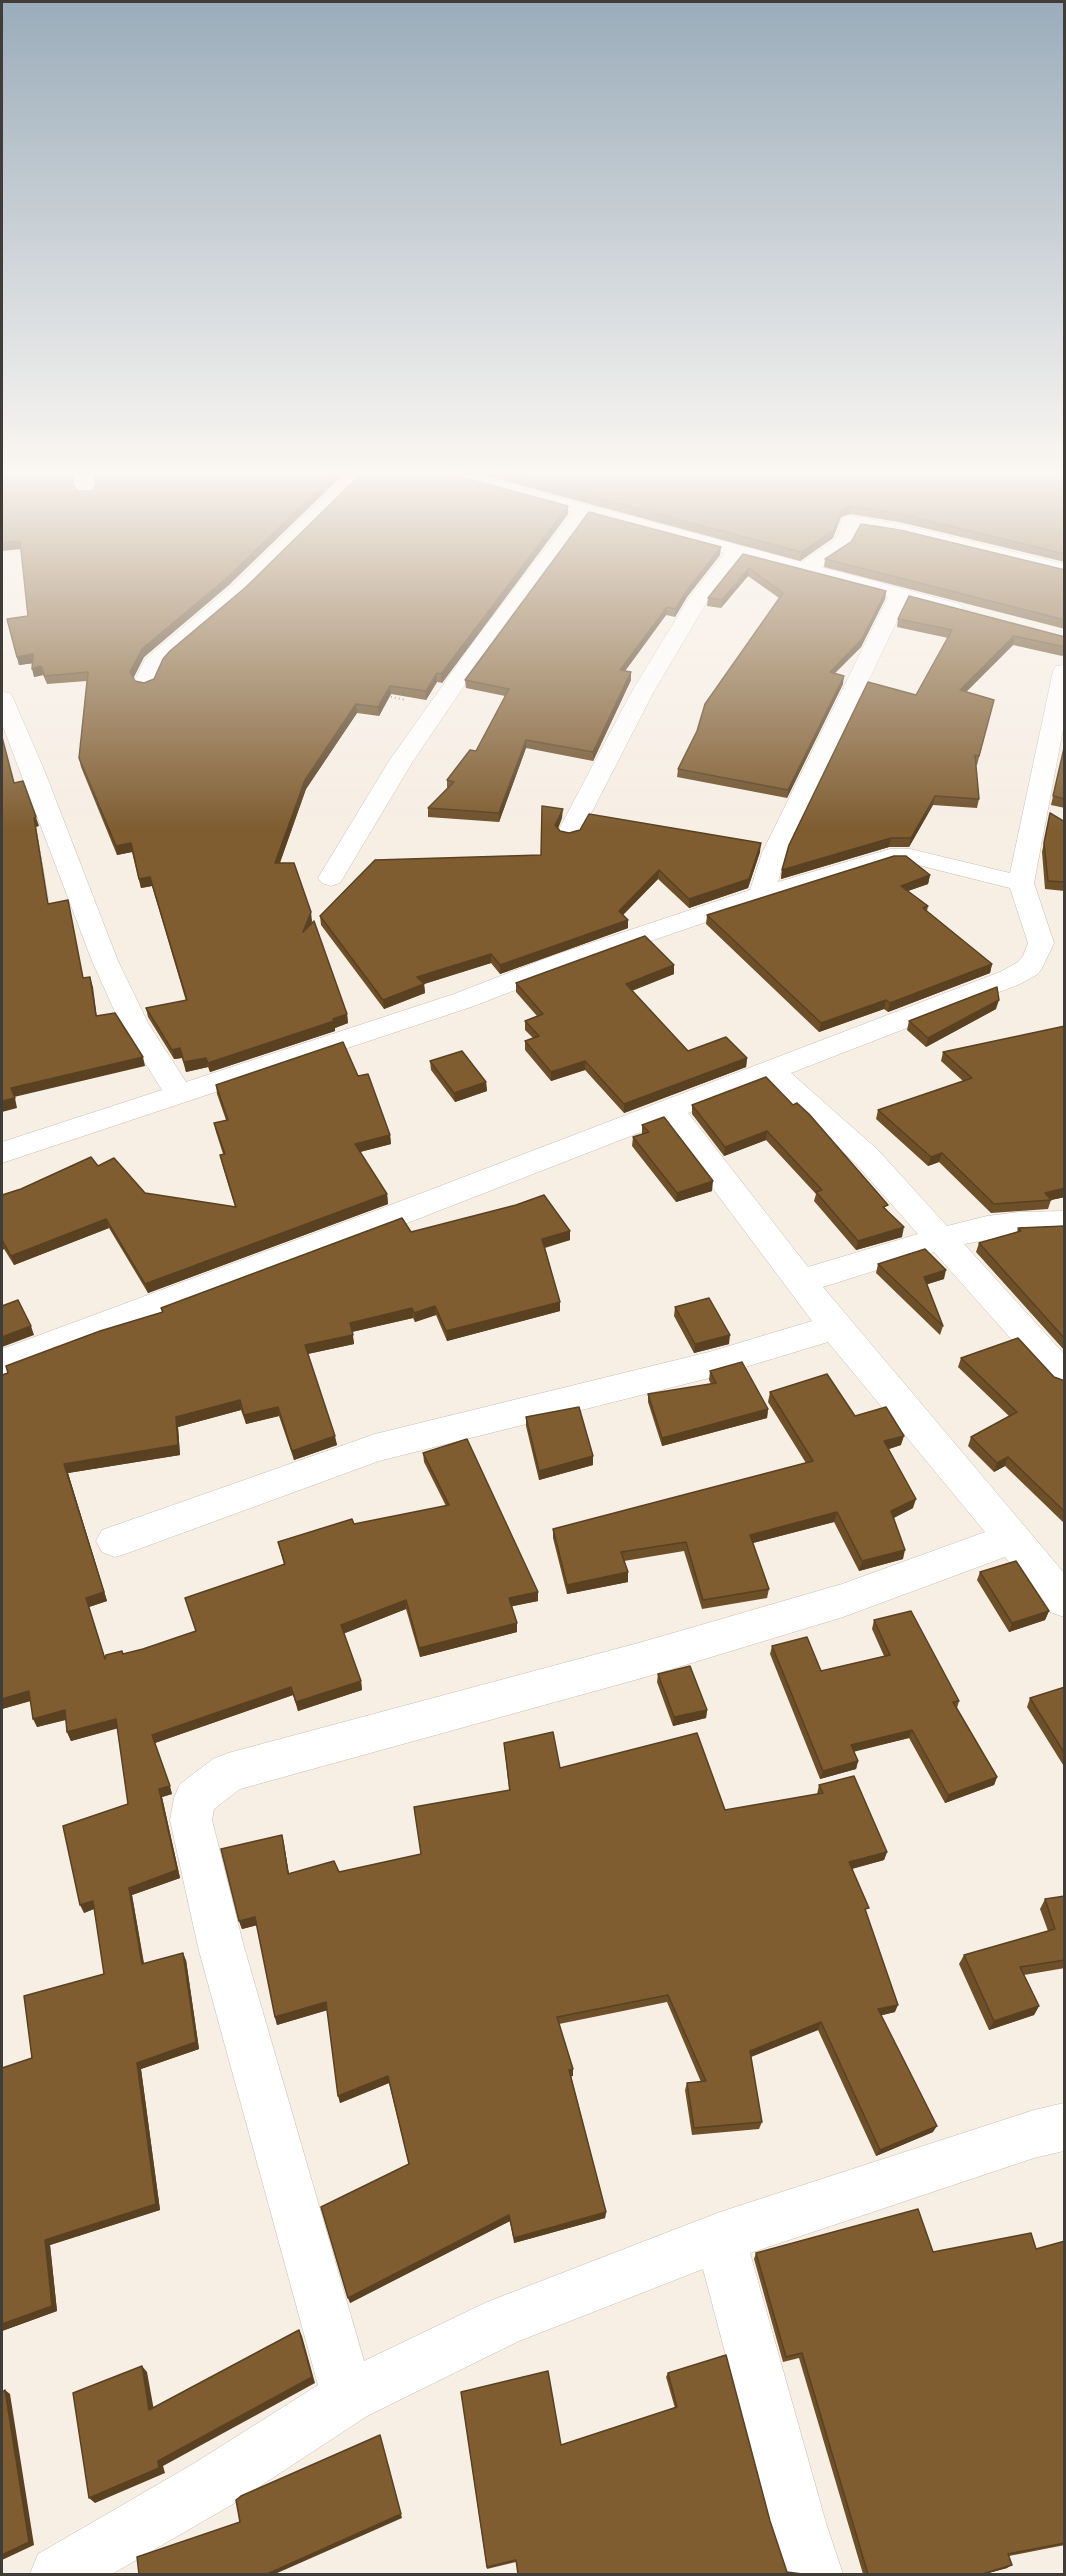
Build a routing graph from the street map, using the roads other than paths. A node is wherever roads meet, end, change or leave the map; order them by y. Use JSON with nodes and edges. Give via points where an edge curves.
{"nodes":[{"id":1,"x":240,"y":589,"type":"edge"},
{"id":2,"x":524,"y":589,"type":"edge"},
{"id":3,"x":706,"y":589,"type":"edge"},
{"id":4,"x":877,"y":589,"type":"edge"},
{"id":5,"x":899,"y":595,"type":"junction"},
{"id":6,"x":976,"y":615,"type":"edge"},
{"id":7,"x":1065,"y":670,"type":"edge"},
{"id":8,"x":146,"y":682,"type":"edge"},
{"id":9,"x":2,"y":698,"type":"edge"},
{"id":10,"x":569,"y":833,"type":"edge"},
{"id":11,"x":331,"y":878,"type":"dead end"},
{"id":12,"x":1021,"y":883,"type":"junction"},
{"id":13,"x":761,"y":895,"type":"junction"},
{"id":14,"x":1053,"y":938,"type":"edge"},
{"id":15,"x":770,"y":1071,"type":"junction"},
{"id":16,"x":179,"y":1094,"type":"junction"},
{"id":17,"x":670,"y":1110,"type":"junction"},
{"id":18,"x":2,"y":1154,"type":"edge"},
{"id":19,"x":1065,"y":1222,"type":"edge"},
{"id":20,"x":940,"y":1239,"type":"junction"},
{"id":21,"x":799,"y":1282,"type":"junction"},
{"id":22,"x":835,"y":1327,"type":"junction"},
{"id":23,"x":2,"y":1363,"type":"edge"},
{"id":24,"x":1065,"y":1376,"type":"edge"},
{"id":25,"x":125,"y":1538,"type":"dead end"},
{"id":26,"x":1012,"y":1538,"type":"junction"},
{"id":27,"x":1065,"y":1600,"type":"edge"},
{"id":28,"x":1065,"y":2127,"type":"edge"},
{"id":29,"x":720,"y":2237,"type":"junction"},
{"id":30,"x":348,"y":2397,"type":"junction"},
{"id":31,"x":58,"y":2574,"type":"edge"},
{"id":32,"x":815,"y":2574,"type":"edge"}],
"edges":[{"from":1,"to":8,"type":"street","via":[[162,654]]},
{"from":2,"to":11,"type":"street","via":[[400,761]]},
{"from":3,"to":10,"type":"street","via":[[642,693]]},
{"from":4,"to":5,"type":"street"},
{"from":5,"to":6,"type":"street"},
{"from":5,"to":13,"type":"street","via":[[774,853]]},
{"from":7,"to":12,"type":"street"},
{"from":9,"to":16,"type":"street","via":[[105,961],[134,1023]]},
{"from":12,"to":13,"type":"street","via":[[900,855]]},
{"from":12,"to":14,"type":"street"},
{"from":13,"to":16,"type":"street","via":[[561,962],[464,1000]]},
{"from":14,"to":15,"type":"street","via":[[1028,968],[1010,978]]},
{"from":15,"to":17,"type":"street"},
{"from":15,"to":20,"type":"street","via":[[867,1157]]},
{"from":16,"to":18,"type":"street"},
{"from":17,"to":21,"type":"street"},
{"from":17,"to":23,"type":"street"},
{"from":19,"to":20,"type":"street","via":[[987,1227]]},
{"from":20,"to":21,"type":"street"},
{"from":20,"to":24,"type":"street"},
{"from":21,"to":22,"type":"street"},
{"from":22,"to":25,"type":"street","via":[[709,1365],[375,1448],[115,1541]]},
{"from":22,"to":26,"type":"street"},
{"from":26,"to":27,"type":"street"},
{"from":26,"to":30,"type":"street","via":[[843,1600],[642,1660],[228,1773],[195,1798],[191,1820],[221,1947]]},
{"from":28,"to":29,"type":"street"},
{"from":29,"to":30,"type":"street","via":[[505,2320]]},
{"from":29,"to":32,"type":"street"},
{"from":30,"to":31,"type":"street","via":[[213,2484]]}]}
